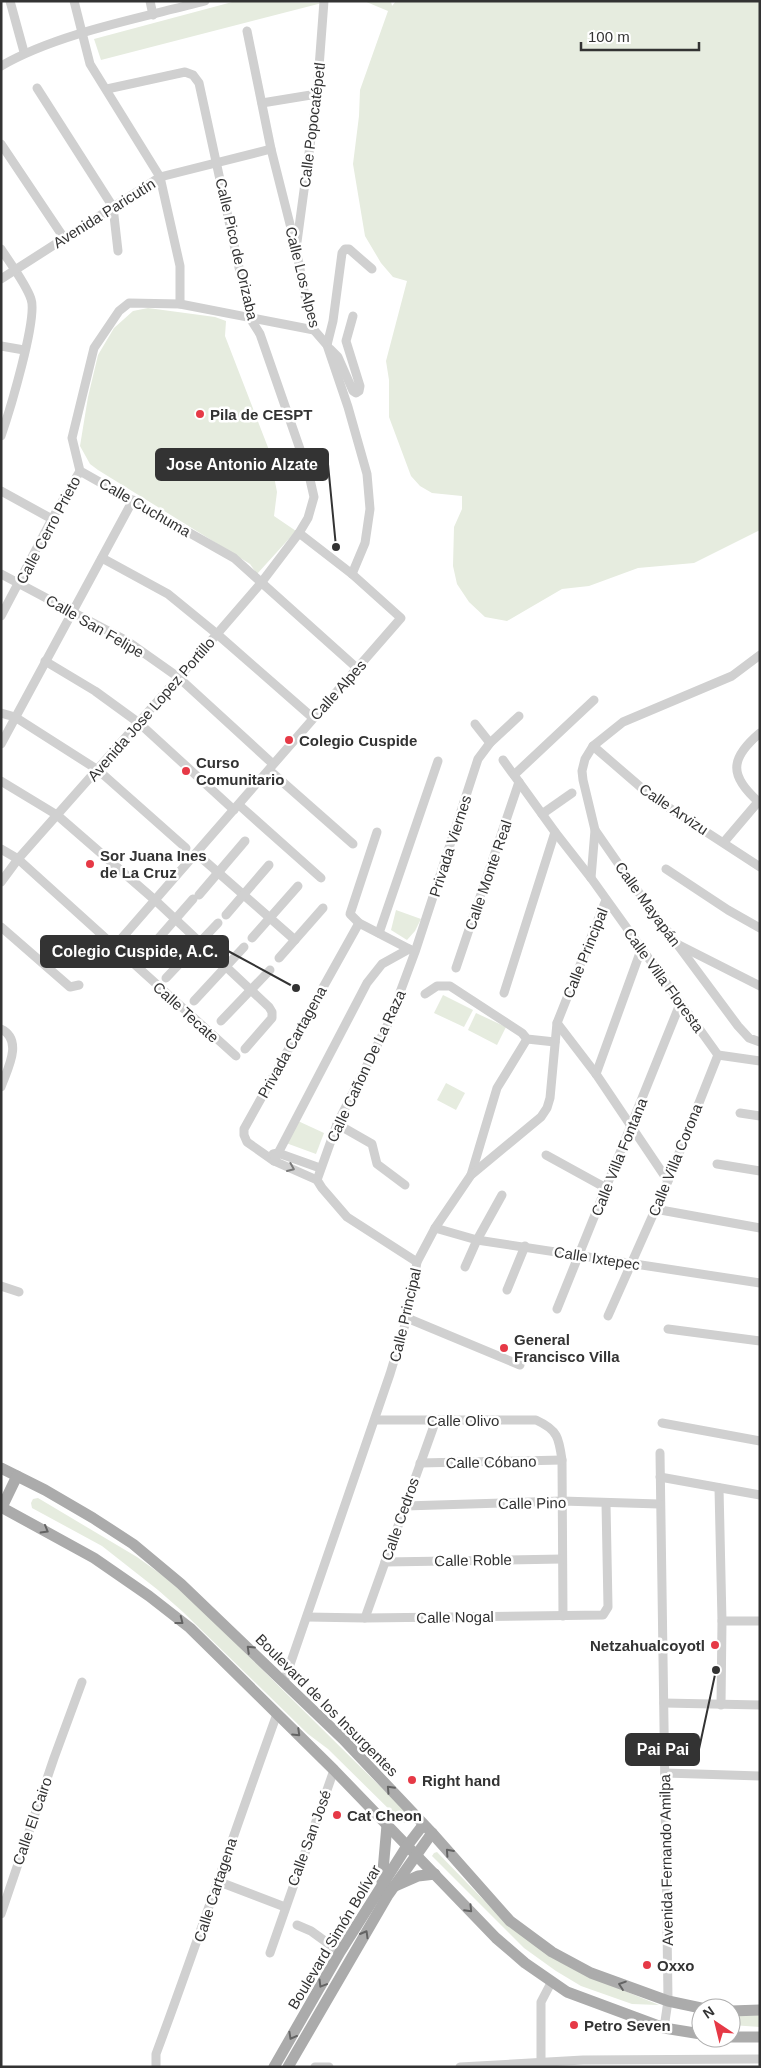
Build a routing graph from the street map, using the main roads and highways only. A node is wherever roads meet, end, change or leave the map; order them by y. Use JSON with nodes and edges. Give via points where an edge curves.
{"nodes":[{"id":1,"x":1,"y":1468,"type":"edge"},
{"id":2,"x":17,"y":1476,"type":"junction"},
{"id":3,"x":2,"y":1507,"type":"edge"},
{"id":4,"x":387,"y":1824,"type":"junction"},
{"id":5,"x":423,"y":1825,"type":"junction"},
{"id":6,"x":432,"y":1833,"type":"junction"},
{"id":7,"x":411,"y":1850,"type":"junction"},
{"id":8,"x":436,"y":1874,"type":"junction"},
{"id":9,"x":387,"y":1887,"type":"junction"},
{"id":10,"x":691,"y":2006,"type":"edge"},
{"id":11,"x":760,"y":2010,"type":"edge"},
{"id":12,"x":741,"y":2011,"type":"edge"},
{"id":13,"x":691,"y":2032,"type":"edge"},
{"id":14,"x":741,"y":2037,"type":"edge"},
{"id":15,"x":760,"y":2037,"type":"edge"},
{"id":16,"x":274,"y":2067,"type":"edge"},
{"id":17,"x":288,"y":2067,"type":"edge"}],
"edges":[{"from":1,"to":2,"type":"main road","name":"Boulevard de los Insurgentes"},
{"from":2,"to":3,"type":"main road"},
{"from":5,"to":2,"type":"main road","name":"Boulevard de los Insurgentes","one_way":true,"via":[[343,1739],[182,1584],[133,1544]]},
{"from":3,"to":4,"type":"main road","one_way":true,"via":[[94,1558],[190,1628]]},
{"from":4,"to":7,"type":"main road"},
{"from":4,"to":9,"type":"main road"},
{"from":5,"to":6,"type":"main road","name":"Boulevard de los Insurgentes"},
{"from":5,"to":7,"type":"main road","name":"Boulevard Simón Bolívar"},
{"from":6,"to":7,"type":"main road","name":"Boulevard Simón Bolívar"},
{"from":10,"to":6,"type":"main road","name":"Boulevard de los Insurgentes","one_way":true,"via":[[591,1973],[552,1952],[510,1921]]},
{"from":7,"to":8,"type":"main road"},
{"from":7,"to":9,"type":"main road","name":"Boulevard Simón Bolívar"},
{"from":8,"to":9,"type":"main road","via":[[418,1876]]},
{"from":8,"to":13,"type":"main road","one_way":true,"via":[[496,1938],[567,1992],[664,2028]]},
{"from":9,"to":16,"type":"main road","name":"Boulevard Simón Bolívar","one_way":true,"via":[[340,1952]]},
{"from":17,"to":9,"type":"main road","name":"Boulevard Simón Bolívar","one_way":true},
{"from":11,"to":12,"type":"main road"},
{"from":14,"to":15,"type":"main road"}]}
